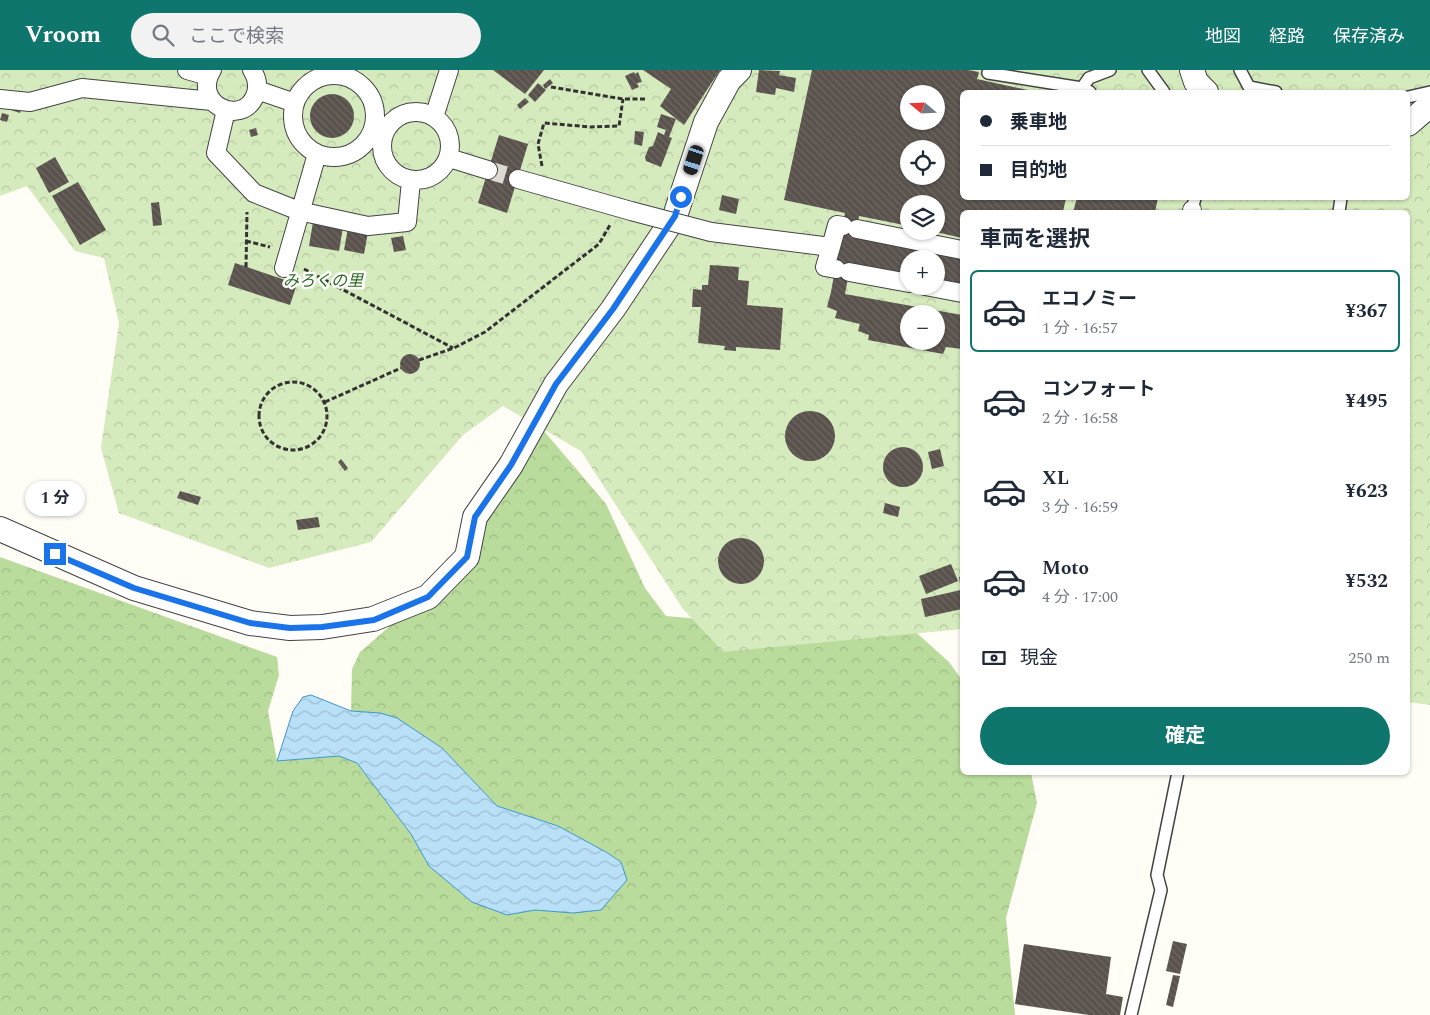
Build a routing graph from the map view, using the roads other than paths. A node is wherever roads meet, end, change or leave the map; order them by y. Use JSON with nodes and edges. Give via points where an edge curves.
{"nodes":[{"id":1,"x":252,"y":70,"type":"edge"},
{"id":2,"x":449,"y":70,"type":"edge"},
{"id":3,"x":739,"y":70,"type":"edge"},
{"id":4,"x":1110,"y":70,"type":"edge"},
{"id":5,"x":1148,"y":70,"type":"edge"},
{"id":6,"x":1192,"y":70,"type":"edge"},
{"id":7,"x":1240,"y":70,"type":"edge"},
{"id":8,"x":198,"y":72,"type":"edge"},
{"id":9,"x":347,"y":73,"type":"edge"},
{"id":10,"x":988,"y":73,"type":"dead end"},
{"id":11,"x":257,"y":90,"type":"junction"},
{"id":12,"x":1086,"y":90,"type":"edge"},
{"id":13,"x":1163,"y":90,"type":"edge"},
{"id":14,"x":1204,"y":90,"type":"edge"},
{"id":15,"x":1265,"y":90,"type":"edge"},
{"id":16,"x":0,"y":99,"type":"edge"},
{"id":17,"x":295,"y":102,"type":"junction"},
{"id":18,"x":219,"y":106,"type":"junction"},
{"id":19,"x":434,"y":117,"type":"junction"},
{"id":20,"x":378,"y":134,"type":"junction"},
{"id":21,"x":317,"y":154,"type":"junction"},
{"id":22,"x":449,"y":158,"type":"junction"},
{"id":23,"x":488,"y":170,"type":"tunnel mouth"},
{"id":24,"x":518,"y":179,"type":"tunnel mouth"},
{"id":25,"x":410,"y":181,"type":"junction"},
{"id":26,"x":299,"y":211,"type":"junction"},
{"id":27,"x":831,"y":247,"type":"junction"},
{"id":28,"x":960,"y":250,"type":"edge"},
{"id":29,"x":285,"y":264,"type":"road end"},
{"id":30,"x":900,"y":281,"type":"edge"},
{"id":31,"x":945,"y":290,"type":"edge"},
{"id":32,"x":960,"y":294,"type":"edge"},
{"id":33,"x":0,"y":529,"type":"edge"},
{"id":34,"x":1177,"y":775,"type":"edge"},
{"id":35,"x":1131,"y":1015,"type":"edge"}],
"edges":[{"from":1,"to":11,"type":"street","via":[[258,83]]},
{"from":2,"to":19,"type":"street"},
{"from":3,"to":33,"type":"street","via":[[729,80],[706,122],[675,216],[613,309],[556,384],[511,465],[475,517],[467,557],[428,597],[374,620],[290,628],[250,623],[134,588]]},
{"from":4,"to":12,"type":"lane","via":[[1089,78]]},
{"from":5,"to":13,"type":"lane"},
{"from":6,"to":14,"type":"street","via":[[1196,82]]},
{"from":7,"to":15,"type":"lane","via":[[1249,87]]},
{"from":8,"to":18,"type":"street"},
{"from":9,"to":17,"type":"street","via":[[318,78],[306,85]]},
{"from":9,"to":20,"type":"street","via":[[368,92],[374,105]]},
{"from":10,"to":12,"type":"lane"},
{"from":11,"to":17,"type":"street"},
{"from":11,"to":18,"type":"street","via":[[249,105],[233,111]]},
{"from":16,"to":18,"type":"street","via":[[30,102],[82,88]]},
{"from":17,"to":21,"type":"street","via":[[293,123],[298,136]]},
{"from":18,"to":26,"type":"street","via":[[216,154],[254,193]]},
{"from":19,"to":20,"type":"street","via":[[414,112],[403,114]]},
{"from":19,"to":22,"type":"street","via":[[443,124],[448,135],[451,146]]},
{"from":20,"to":21,"type":"street","via":[[349,154],[330,157]]},
{"from":20,"to":25,"type":"street","via":[[384,160],[390,169]]},
{"from":21,"to":26,"type":"street"},
{"from":22,"to":23,"type":"street"},
{"from":22,"to":25,"type":"street","via":[[433,176],[422,181]]},
{"from":24,"to":27,"type":"street","bridge":true,"via":[[711,232]]},
{"from":25,"to":26,"type":"street","via":[[407,222],[368,226]]},
{"from":26,"to":29,"type":"street"},
{"from":27,"to":28,"type":"street","via":[[837,225]]},
{"from":27,"to":30,"type":"street","via":[[825,267]]},
{"from":31,"to":32,"type":"street"},
{"from":34,"to":35,"type":"lane","via":[[1157,875],[1161,890]]}]}
